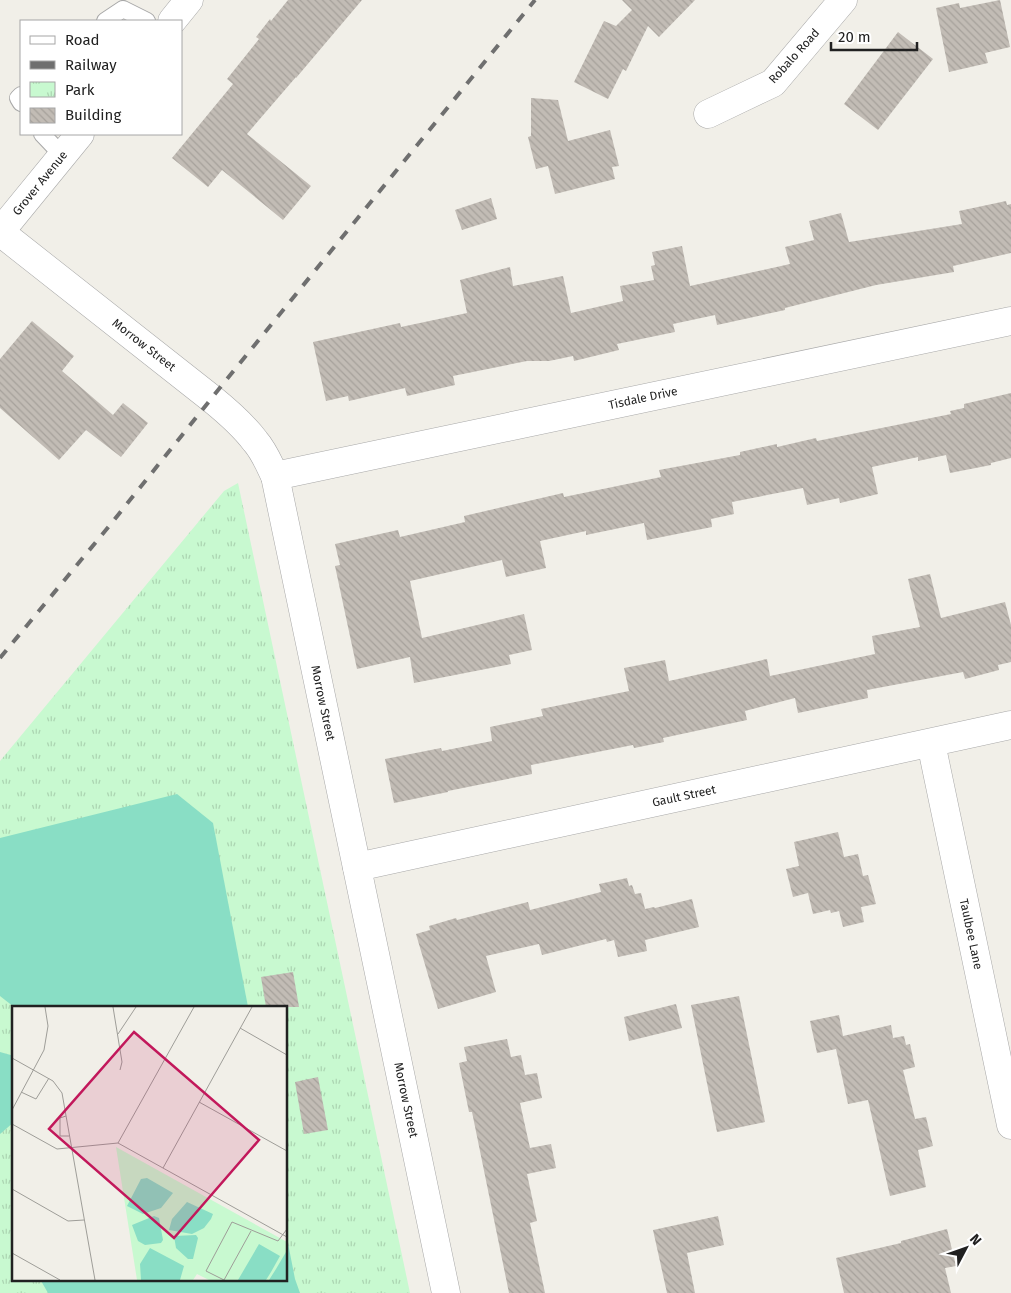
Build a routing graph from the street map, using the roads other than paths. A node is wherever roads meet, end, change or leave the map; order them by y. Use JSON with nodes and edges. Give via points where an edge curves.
{"nodes":[{"id":1,"x":189,"y":0,"type":"edge"},
{"id":2,"x":843,"y":0,"type":"edge"},
{"id":3,"x":106,"y":20,"type":"edge"},
{"id":4,"x":145,"y":20,"type":"edge"},
{"id":5,"x":173,"y":20,"type":"edge"},
{"id":6,"x":708,"y":114,"type":"dead end"},
{"id":7,"x":43,"y":135,"type":"edge"},
{"id":8,"x":79,"y":135,"type":"edge"},
{"id":9,"x":62,"y":155,"type":"junction"},
{"id":10,"x":0,"y":232,"type":"edge"},
{"id":11,"x":1011,"y":321,"type":"edge"},
{"id":12,"x":275,"y":476,"type":"junction"},
{"id":13,"x":1011,"y":725,"type":"edge"},
{"id":14,"x":930,"y":743,"type":"junction"},
{"id":15,"x":357,"y":866,"type":"junction"},
{"id":16,"x":1011,"y":1125,"type":"edge"},
{"id":17,"x":446,"y":1293,"type":"edge"}],
"edges":[{"from":1,"to":5,"type":"street"},
{"from":2,"to":6,"type":"street","name":"Robalo Road","via":[[772,83]]},
{"from":3,"to":4,"type":"lane","via":[[123,9]]},
{"from":7,"to":9,"type":"lane"},
{"from":8,"to":9,"type":"street","name":"Grover Avenue"},
{"from":9,"to":10,"type":"street","name":"Grover Avenue"},
{"from":10,"to":12,"type":"street","name":"Morrow Street","via":[[235,418],[256,442]]},
{"from":11,"to":12,"type":"street","name":"Tisdale Drive"},
{"from":12,"to":15,"type":"street","name":"Morrow Street"},
{"from":13,"to":14,"type":"street","name":"Gault Street"},
{"from":14,"to":15,"type":"street","name":"Gault Street"},
{"from":14,"to":16,"type":"street","name":"Taulbee Lane"},
{"from":15,"to":17,"type":"street","name":"Morrow Street"}]}
